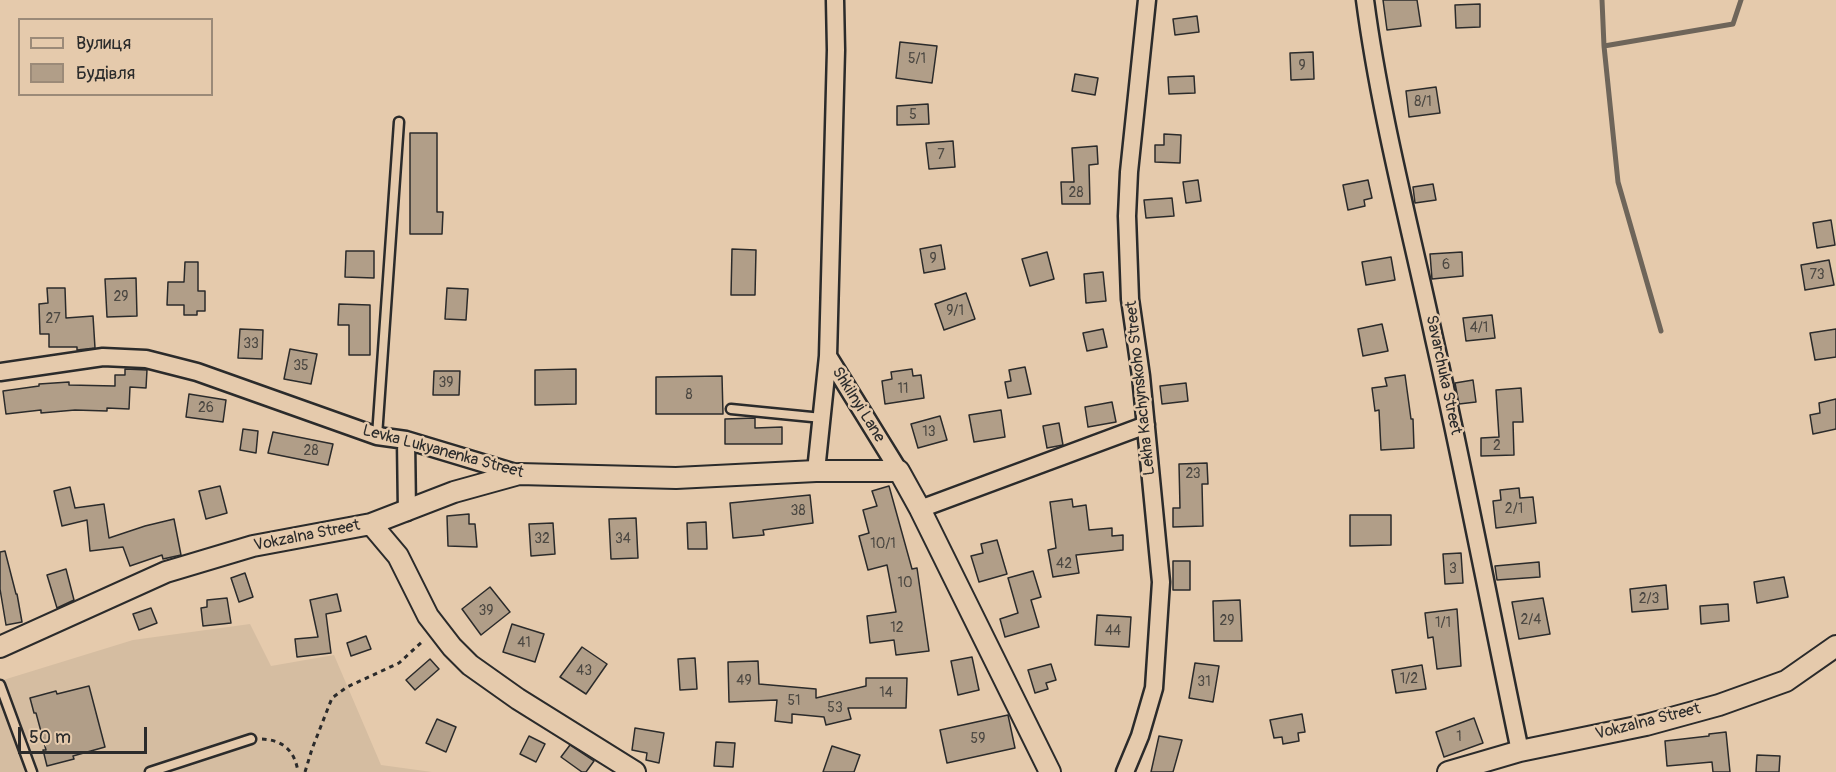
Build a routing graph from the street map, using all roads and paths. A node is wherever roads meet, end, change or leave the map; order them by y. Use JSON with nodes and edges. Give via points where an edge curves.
{"nodes":[{"id":1,"x":835,"y":0,"type":"edge"},
{"id":2,"x":1147,"y":0,"type":"edge"},
{"id":3,"x":1365,"y":0,"type":"edge"},
{"id":4,"x":399,"y":122,"type":"dead end"},
{"id":5,"x":828,"y":356,"type":"junction"},
{"id":6,"x":0,"y":372,"type":"edge"},
{"id":7,"x":731,"y":409,"type":"dead end"},
{"id":8,"x":823,"y":418,"type":"junction"},
{"id":9,"x":1146,"y":425,"type":"junction"},
{"id":10,"x":377,"y":436,"type":"junction"},
{"id":11,"x":406,"y":440,"type":"junction"},
{"id":12,"x":816,"y":471,"type":"junction"},
{"id":13,"x":899,"y":471,"type":"junction"},
{"id":14,"x":519,"y":474,"type":"junction"},
{"id":15,"x":920,"y":509,"type":"junction"},
{"id":16,"x":407,"y":512,"type":"junction"},
{"id":17,"x":371,"y":524,"type":"junction"},
{"id":18,"x":437,"y":629,"type":"junction"},
{"id":19,"x":1836,"y":645,"type":"edge"},
{"id":20,"x":0,"y":647,"type":"edge"},
{"id":21,"x":0,"y":685,"type":"edge"},
{"id":22,"x":251,"y":739,"type":"joint"},
{"id":23,"x":1520,"y":751,"type":"junction"},
{"id":24,"x":33,"y":772,"type":"edge"},
{"id":25,"x":150,"y":772,"type":"edge"},
{"id":26,"x":298,"y":772,"type":"edge"},
{"id":27,"x":305,"y":772,"type":"edge"},
{"id":28,"x":635,"y":772,"type":"edge"},
{"id":29,"x":1050,"y":772,"type":"edge"},
{"id":30,"x":1125,"y":772,"type":"edge"},
{"id":31,"x":1448,"y":772,"type":"edge"}],
"edges":[{"from":1,"to":5,"type":"street","name":"Shkilnyi Lane"},
{"from":2,"to":9,"type":"street","name":"Lekha Kachynskoho Street","via":[[1127,216],[1131,298]]},
{"from":3,"to":23,"type":"street","name":"Savarchuka Street","via":[[1378,80],[1469,495]]},
{"from":4,"to":10,"type":"lane"},
{"from":5,"to":8,"type":"street"},
{"from":5,"to":13,"type":"street","name":"Shkilnyi Lane"},
{"from":6,"to":10,"type":"street","name":"Levka Lukyanenka Street","via":[[104,357],[146,359],[197,372]]},
{"from":7,"to":8,"type":"lane"},
{"from":8,"to":12,"type":"street"},
{"from":9,"to":15,"type":"street"},
{"from":9,"to":30,"type":"street","name":"Lekha Kachynskoho Street","via":[[1161,582],[1154,688]]},
{"from":10,"to":11,"type":"street","name":"Levka Lukyanenka Street"},
{"from":11,"to":14,"type":"street","name":"Levka Lukyanenka Street"},
{"from":11,"to":16,"type":"street"},
{"from":12,"to":13,"type":"street","name":"Levka Lukyanenka Street"},
{"from":12,"to":14,"type":"street","name":"Levka Lukyanenka Street","via":[[676,478]]},
{"from":13,"to":15,"type":"street","name":"Shkilnyi Lane"},
{"from":14,"to":16,"type":"street","via":[[454,492]]},
{"from":15,"to":29,"type":"street","name":"Shkilnyi Lane"},
{"from":16,"to":17,"type":"street"},
{"from":17,"to":18,"type":"street","name":"Vokzalna Street","via":[[398,556]]},
{"from":17,"to":20,"type":"street","name":"Vokzalna Street","via":[[253,546],[166,572]]},
{"from":18,"to":27,"type":"path","via":[[399,663],[332,698]]},
{"from":18,"to":28,"type":"street","name":"Vokzalna Street","via":[[471,665],[518,699]]},
{"from":19,"to":23,"type":"street","name":"Vokzalna Street","via":[[1786,681],[1719,705],[1647,725]]},
{"from":21,"to":24,"type":"lane"},
{"from":22,"to":25,"type":"lane"},
{"from":22,"to":26,"type":"path","via":[[272,740],[287,746]]},
{"from":23,"to":31,"type":"street","name":"Vokzalna Street"}]}
